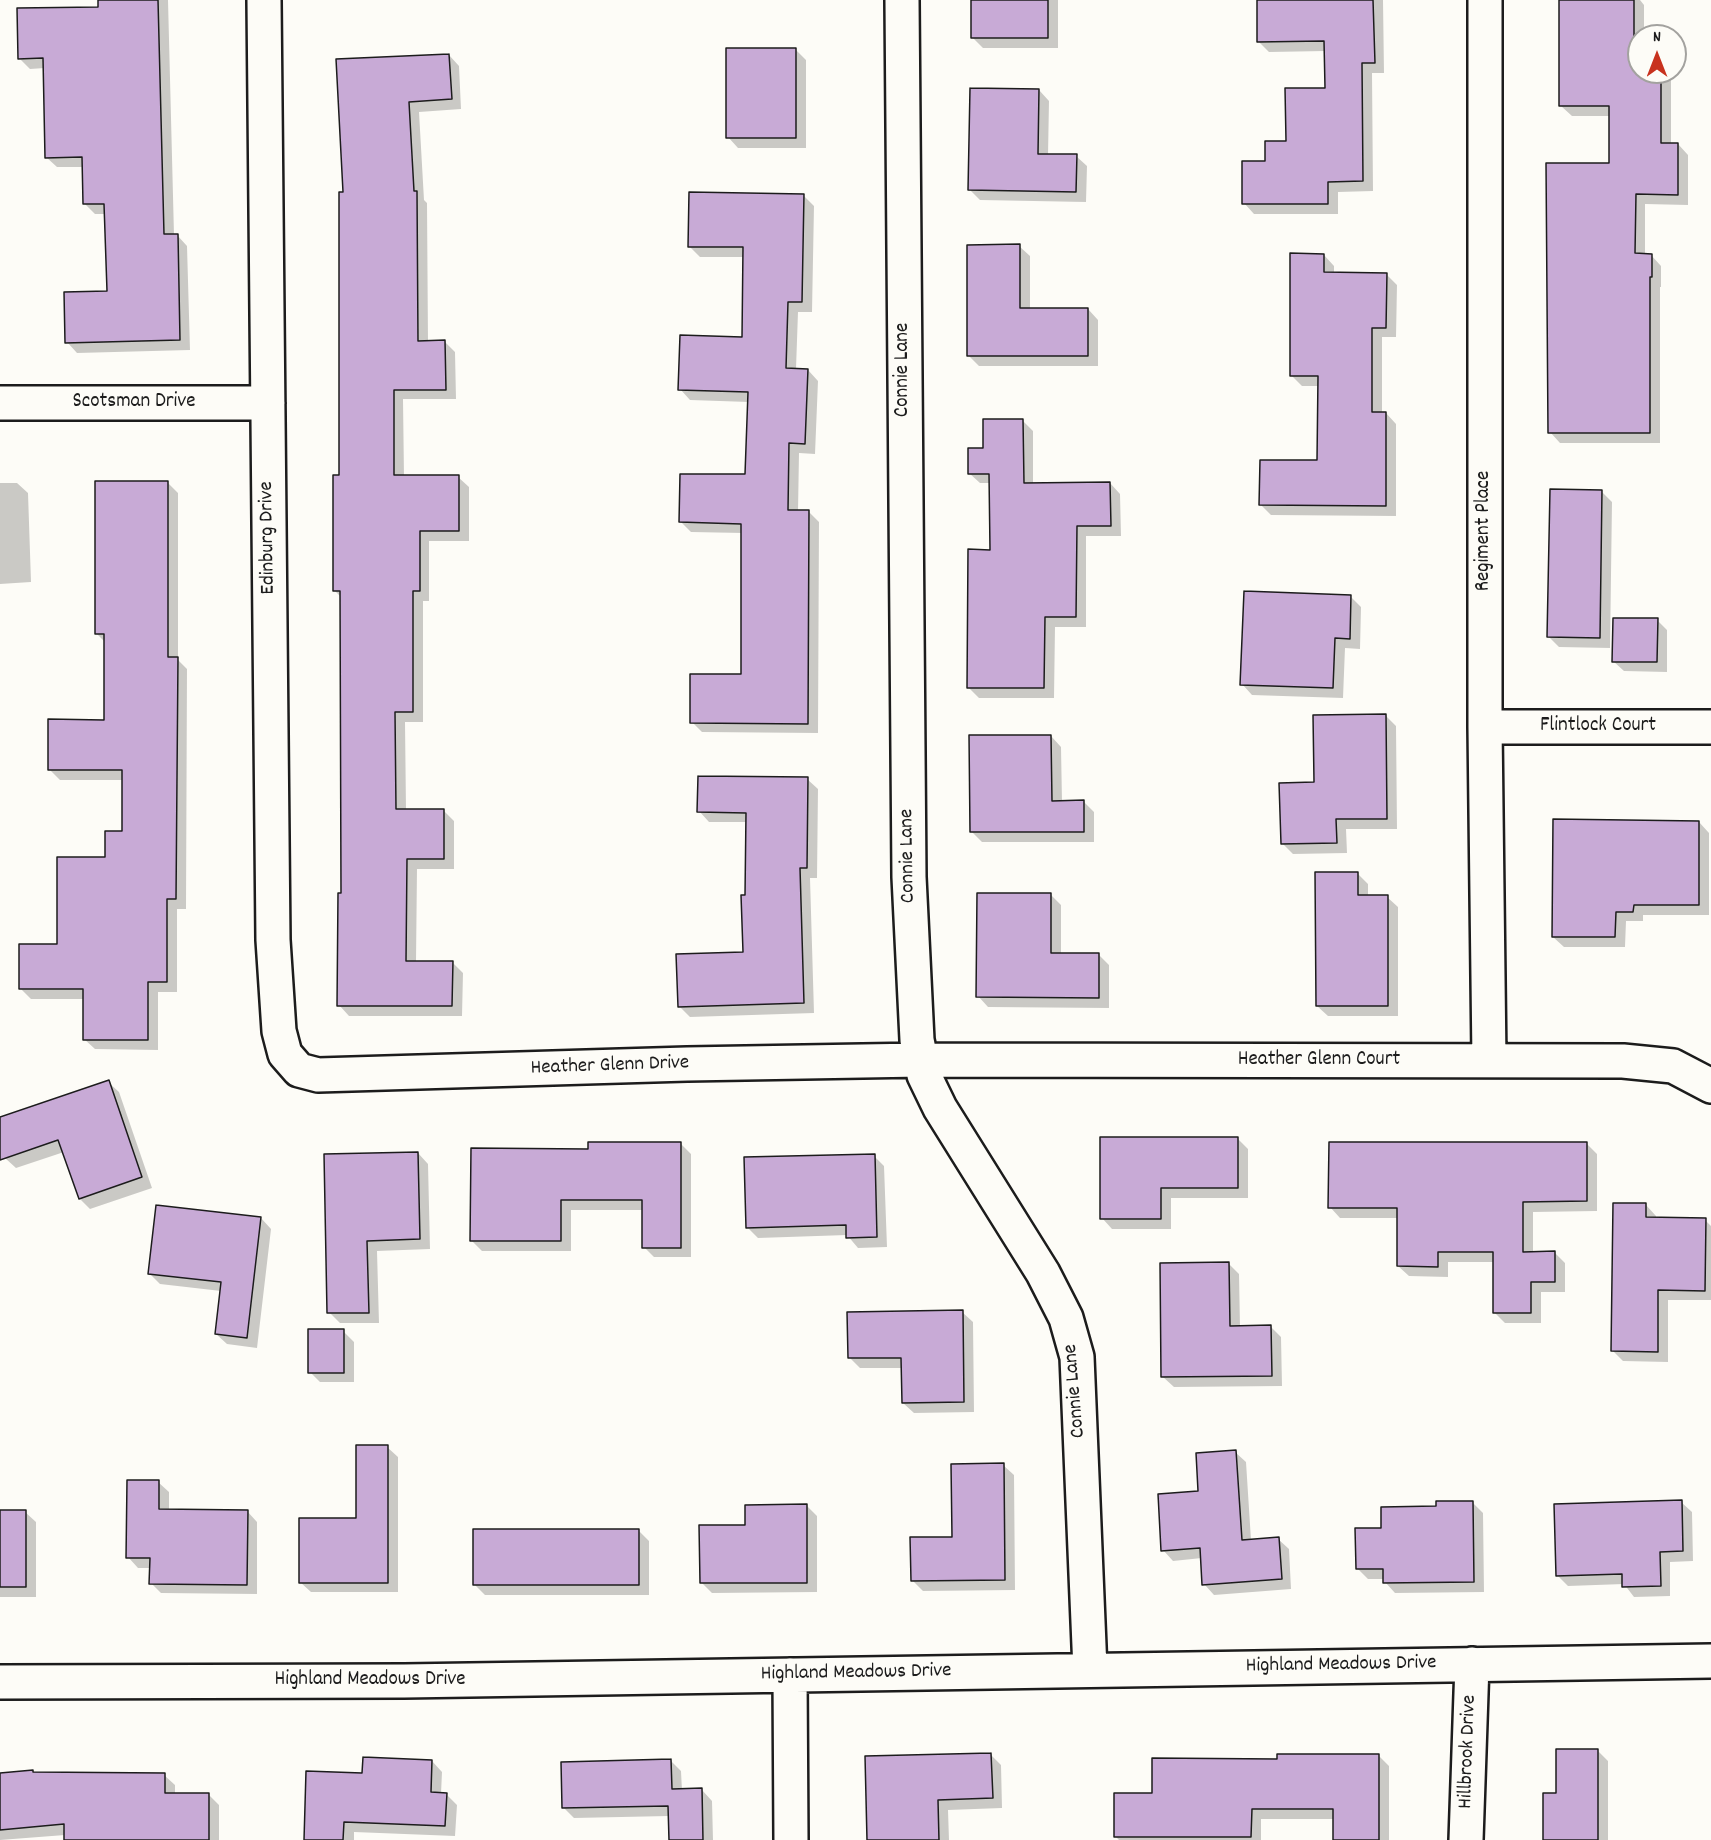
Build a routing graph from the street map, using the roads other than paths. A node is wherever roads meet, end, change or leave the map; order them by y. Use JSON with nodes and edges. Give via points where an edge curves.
{"nodes":[{"id":1,"x":264,"y":0,"type":"edge"},
{"id":2,"x":902,"y":0,"type":"edge"},
{"id":3,"x":1485,"y":0,"type":"edge"},
{"id":4,"x":0,"y":403,"type":"edge"},
{"id":5,"x":268,"y":403,"type":"junction"},
{"id":6,"x":1485,"y":727,"type":"junction"},
{"id":7,"x":1711,"y":727,"type":"edge"},
{"id":8,"x":921,"y":1060,"type":"junction"},
{"id":9,"x":1489,"y":1061,"type":"junction"},
{"id":10,"x":299,"y":1070,"type":"joint"},
{"id":11,"x":1711,"y":1086,"type":"edge"},
{"id":12,"x":1711,"y":1661,"type":"edge"},
{"id":13,"x":1472,"y":1664,"type":"junction"},
{"id":14,"x":1090,"y":1670,"type":"junction"},
{"id":15,"x":790,"y":1675,"type":"junction"},
{"id":16,"x":0,"y":1682,"type":"edge"},
{"id":17,"x":791,"y":1840,"type":"edge"},
{"id":18,"x":1466,"y":1840,"type":"edge"}],
"edges":[{"from":1,"to":5,"type":"street","name":"Edinburg Drive"},
{"from":2,"to":8,"type":"street","name":"Connie Lane","via":[[909,877]]},
{"from":3,"to":6,"type":"street","name":"Regiment Place"},
{"from":4,"to":5,"type":"street","name":"Scotsman Drive"},
{"from":5,"to":10,"type":"street","name":"Edinburg Drive","via":[[273,940],[279,1031],[285,1054]]},
{"from":6,"to":7,"type":"street","name":"Flintlock Court"},
{"from":6,"to":9,"type":"street","name":"Regiment Place"},
{"from":8,"to":9,"type":"street","name":"Heather Glenn Court"},
{"from":8,"to":10,"type":"street","name":"Heather Glenn Drive","via":[[318,1076]]},
{"from":8,"to":14,"type":"street","name":"Connie Lane","via":[[924,1076],[940,1108],[1043,1273],[1066,1318],[1077,1357]]},
{"from":9,"to":11,"type":"street","name":"Heather Glenn Court","via":[[1623,1061],[1673,1066]]},
{"from":12,"to":13,"type":"street","name":"Highland Meadows Drive"},
{"from":13,"to":14,"type":"street","name":"Highland Meadows Drive"},
{"from":13,"to":18,"type":"street","name":"Hillbrook Drive"},
{"from":14,"to":15,"type":"street","name":"Highland Meadows Drive"},
{"from":15,"to":16,"type":"street","name":"Highland Meadows Drive"},
{"from":15,"to":17,"type":"street"}]}
